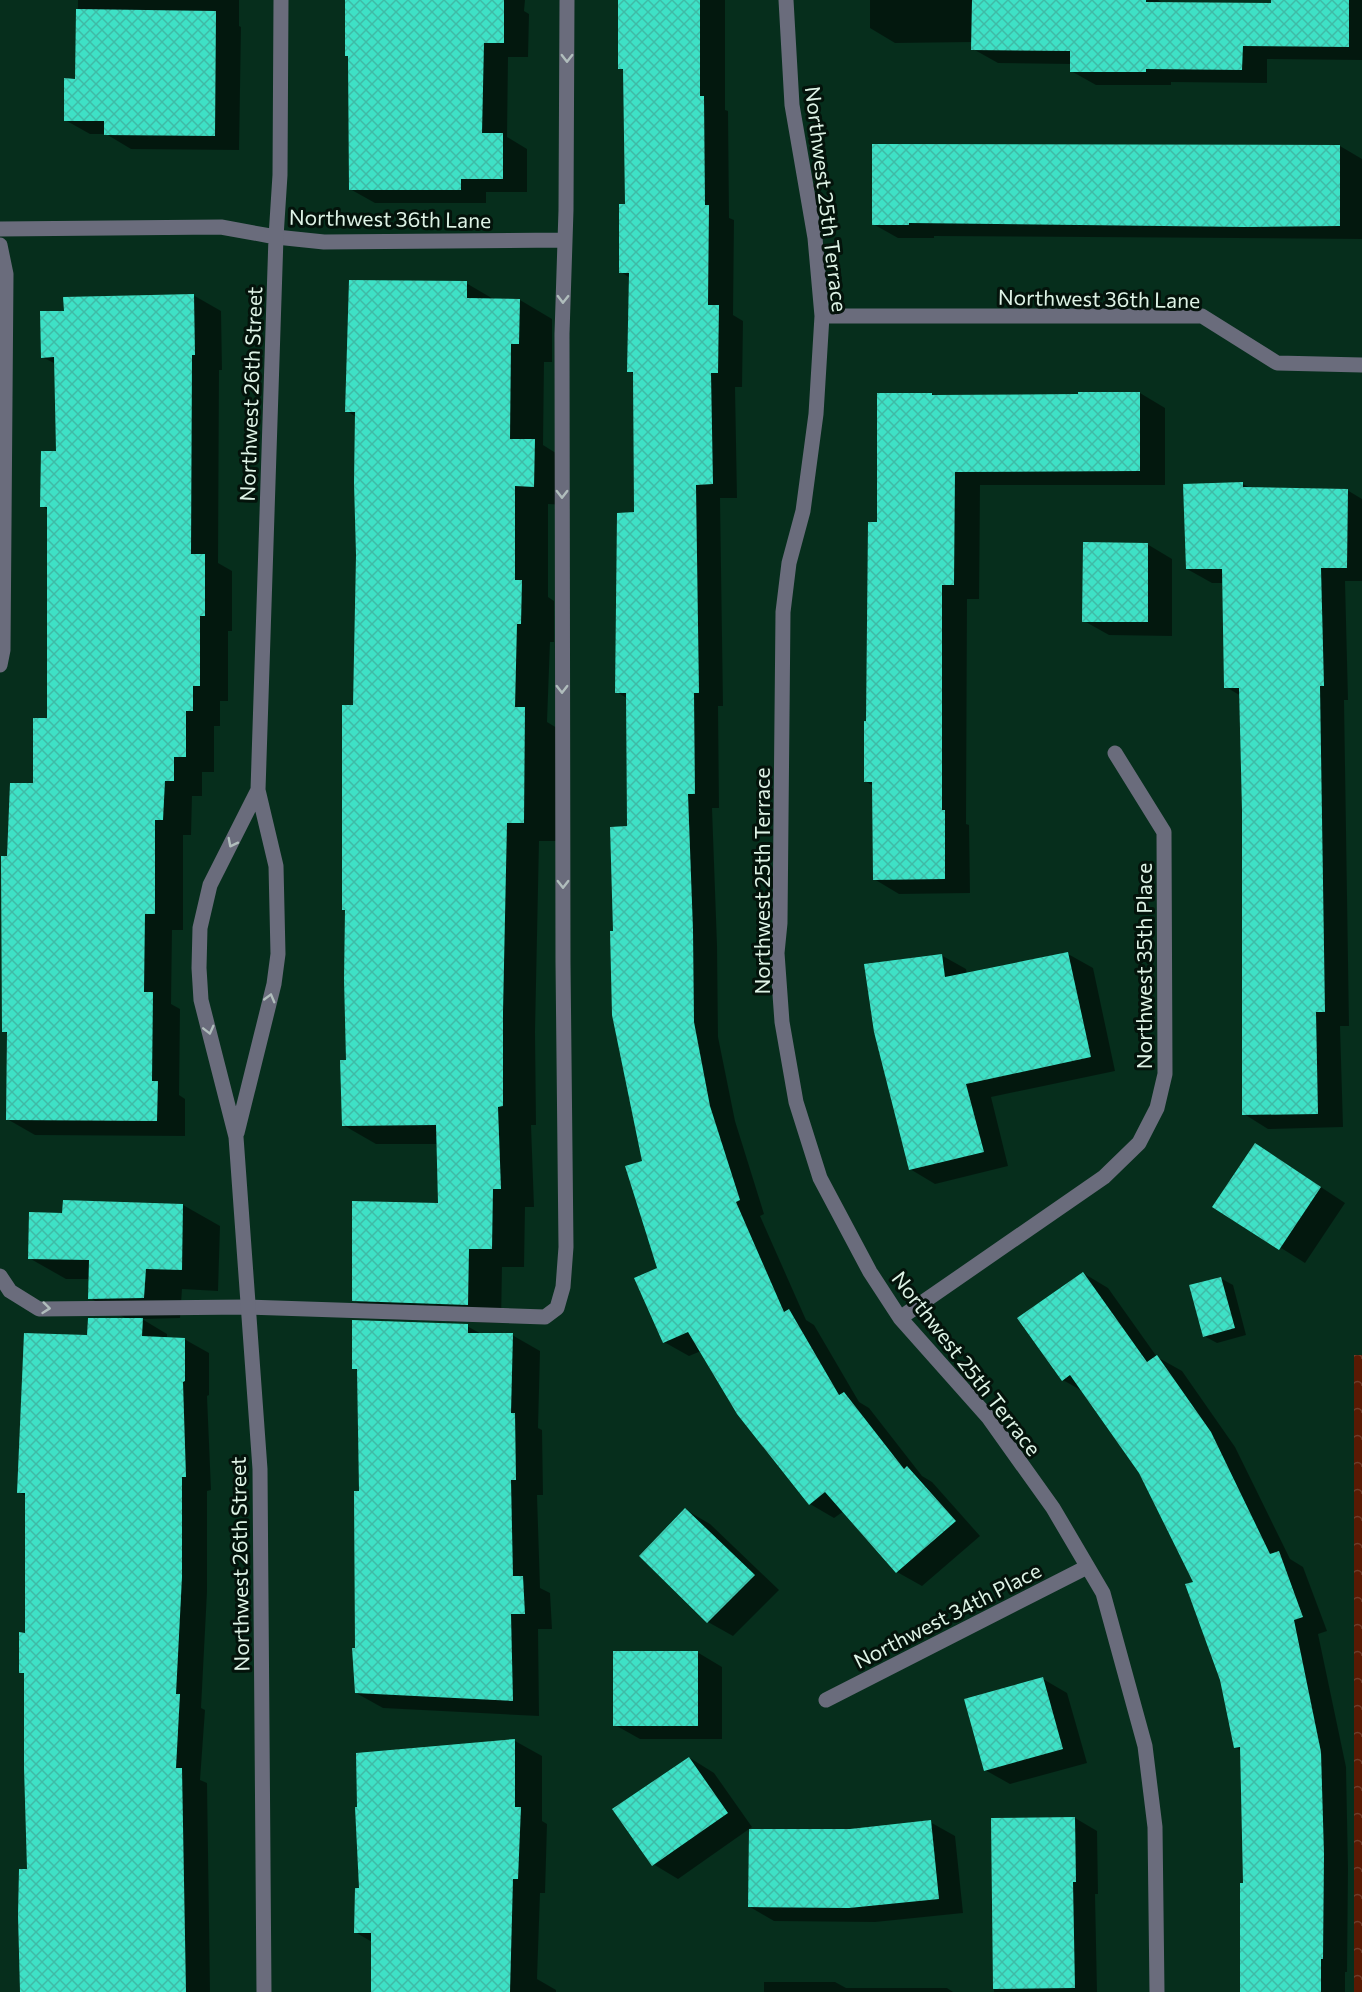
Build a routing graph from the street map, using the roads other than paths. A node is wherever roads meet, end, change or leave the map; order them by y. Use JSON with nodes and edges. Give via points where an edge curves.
{"nodes":[{"id":1,"x":281,"y":0,"type":"edge"},
{"id":2,"x":567,"y":0,"type":"edge"},
{"id":3,"x":786,"y":0,"type":"edge"},
{"id":4,"x":0,"y":229,"type":"edge"},
{"id":5,"x":276,"y":237,"type":"junction"},
{"id":6,"x":564,"y":240,"type":"junction"},
{"id":7,"x":0,"y":245,"type":"edge"},
{"id":8,"x":822,"y":316,"type":"junction"},
{"id":9,"x":1362,"y":365,"type":"edge"},
{"id":10,"x":0,"y":665,"type":"edge"},
{"id":11,"x":1115,"y":753,"type":"dead end"},
{"id":12,"x":258,"y":790,"type":"junction"},
{"id":13,"x":236,"y":1137,"type":"junction"},
{"id":14,"x":0,"y":1276,"type":"edge"},
{"id":15,"x":248,"y":1307,"type":"junction"},
{"id":16,"x":900,"y":1318,"type":"junction"},
{"id":17,"x":1087,"y":1567,"type":"junction"},
{"id":18,"x":826,"y":1700,"type":"dead end"},
{"id":19,"x":264,"y":1992,"type":"edge"},
{"id":20,"x":1157,"y":1992,"type":"edge"}],
"edges":[{"from":1,"to":5,"type":"street","name":"Northwest 26th Street"},
{"from":2,"to":6,"type":"street","one_way":true},
{"from":3,"to":8,"type":"street","name":"Northwest 25th Terrace","via":[[792,105],[815,238]]},
{"from":4,"to":5,"type":"street","name":"Northwest 36th Lane","via":[[221,227]]},
{"from":5,"to":6,"type":"street","name":"Northwest 36th Lane","via":[[324,242]]},
{"from":5,"to":12,"type":"street","name":"Northwest 26th Street"},
{"from":6,"to":15,"type":"street","one_way":true,"via":[[562,764],[566,1247],[557,1308],[544,1317]]},
{"from":7,"to":10,"type":"street","via":[[6,274]]},
{"from":8,"to":9,"type":"street","name":"Northwest 36th Lane","via":[[1202,316],[1277,363]]},
{"from":8,"to":16,"type":"street","name":"Northwest 25th Terrace","via":[[816,414],[803,511],[789,563],[783,612],[777,953],[782,1022],[796,1102],[820,1178],[870,1272]]},
{"from":11,"to":16,"type":"street","name":"Northwest 35th Place","via":[[1164,832],[1165,1074],[1157,1108],[1139,1143],[1104,1177]]},
{"from":13,"to":12,"type":"street","name":"Northwest 26th Street","one_way":true,"via":[[278,954],[276,866]]},
{"from":12,"to":13,"type":"street","name":"Northwest 26th Street","one_way":true,"via":[[210,885],[200,928],[201,1000]]},
{"from":13,"to":15,"type":"street","name":"Northwest 26th Street"},
{"from":14,"to":15,"type":"street","one_way":true,"via":[[10,1291],[39,1309]]},
{"from":15,"to":19,"type":"street","name":"Northwest 26th Street","via":[[260,1469]]},
{"from":16,"to":17,"type":"street","name":"Northwest 25th Terrace","via":[[988,1417],[1053,1508]]},
{"from":17,"to":18,"type":"street","name":"Northwest 34th Place"},
{"from":17,"to":20,"type":"street","name":"Northwest 25th Terrace","via":[[1103,1593],[1145,1746],[1155,1827]]}]}
